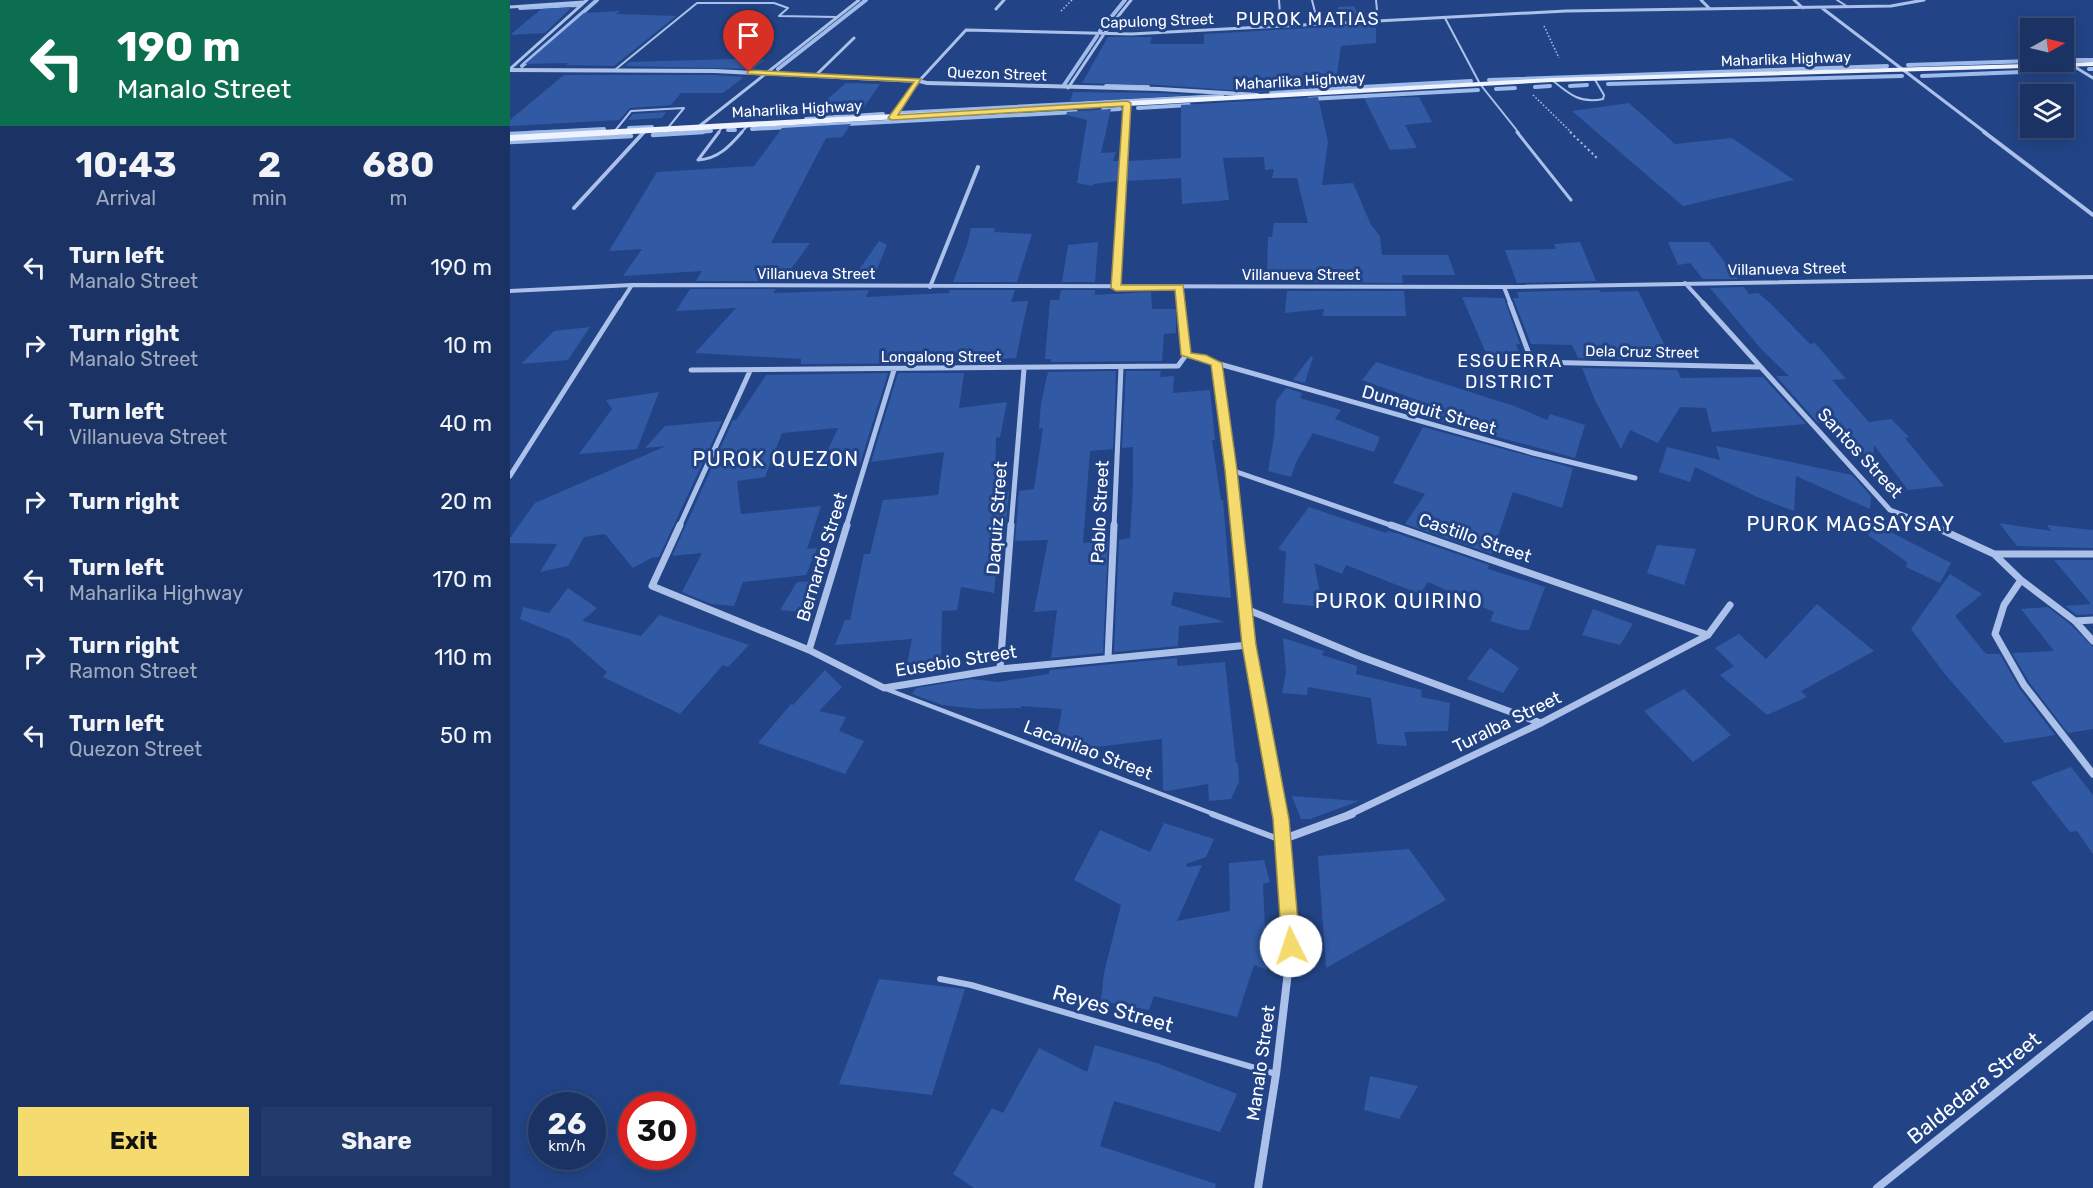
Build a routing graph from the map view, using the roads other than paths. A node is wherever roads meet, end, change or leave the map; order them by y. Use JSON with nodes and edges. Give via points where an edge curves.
{"nodes":[{"id":1,"x":859,"y":0,"type":"edge"},
{"id":2,"x":1004,"y":0,"type":"edge"},
{"id":3,"x":1131,"y":0,"type":"edge"},
{"id":4,"x":1279,"y":0,"type":"edge"},
{"id":5,"x":1312,"y":0,"type":"edge"},
{"id":6,"x":1376,"y":0,"type":"edge"},
{"id":7,"x":1701,"y":0,"type":"edge"},
{"id":8,"x":1794,"y":0,"type":"edge"},
{"id":9,"x":1836,"y":0,"type":"edge"},
{"id":10,"x":1924,"y":0,"type":"edge"},
{"id":11,"x":586,"y":1,"type":"edge"},
{"id":12,"x":510,"y":7,"type":"edge"},
{"id":13,"x":1803,"y":8,"type":"junction"},
{"id":14,"x":1821,"y":8,"type":"junction"},
{"id":15,"x":1848,"y":8,"type":"junction"},
{"id":16,"x":996,"y":9,"type":"dead end"},
{"id":17,"x":1711,"y":9,"type":"junction"},
{"id":18,"x":837,"y":17,"type":"junction"},
{"id":19,"x":1444,"y":18,"type":"junction"},
{"id":20,"x":1378,"y":21,"type":"junction"},
{"id":21,"x":1318,"y":24,"type":"junction"},
{"id":22,"x":1281,"y":26,"type":"junction"},
{"id":23,"x":1104,"y":34,"type":"junction"},
{"id":24,"x":854,"y":38,"type":"dead end"},
{"id":25,"x":2093,"y":63,"type":"edge"},
{"id":26,"x":2074,"y":64,"type":"edge"},
{"id":27,"x":2020,"y":66,"type":"edge"},
{"id":28,"x":2074,"y":66,"type":"edge"},
{"id":29,"x":616,"y":69,"type":"junction"},
{"id":30,"x":510,"y":70,"type":"edge"},
{"id":31,"x":1904,"y":70,"type":"junction"},
{"id":32,"x":767,"y":73,"type":"junction"},
{"id":33,"x":816,"y":75,"type":"junction"},
{"id":34,"x":1594,"y":78,"type":"junction"},
{"id":35,"x":2093,"y":78,"type":"edge"},
{"id":36,"x":1552,"y":80,"type":"junction"},
{"id":37,"x":918,"y":81,"type":"junction"},
{"id":38,"x":1480,"y":84,"type":"junction"},
{"id":39,"x":1068,"y":88,"type":"junction"},
{"id":40,"x":1268,"y":96,"type":"junction"},
{"id":41,"x":1127,"y":103,"type":"junction"},
{"id":42,"x":892,"y":118,"type":"junction"},
{"id":43,"x":748,"y":125,"type":"junction"},
{"id":44,"x":723,"y":126,"type":"junction"},
{"id":45,"x":697,"y":128,"type":"junction"},
{"id":46,"x":667,"y":129,"type":"junction"},
{"id":47,"x":645,"y":130,"type":"junction"},
{"id":48,"x":614,"y":132,"type":"junction"},
{"id":49,"x":510,"y":138,"type":"edge"},
{"id":50,"x":978,"y":167,"type":"dead end"},
{"id":51,"x":1570,"y":200,"type":"dead end"},
{"id":52,"x":574,"y":208,"type":"dead end"},
{"id":53,"x":2093,"y":215,"type":"edge"},
{"id":54,"x":2093,"y":277,"type":"edge"},
{"id":55,"x":1684,"y":283,"type":"junction"},
{"id":56,"x":632,"y":285,"type":"junction"},
{"id":57,"x":930,"y":287,"type":"junction"},
{"id":58,"x":1180,"y":287,"type":"junction"},
{"id":59,"x":1504,"y":287,"type":"junction"},
{"id":60,"x":1116,"y":288,"type":"junction"},
{"id":61,"x":510,"y":291,"type":"edge"},
{"id":62,"x":1186,"y":355,"type":"junction"},
{"id":63,"x":1216,"y":363,"type":"junction"},
{"id":64,"x":1759,"y":367,"type":"junction"},
{"id":65,"x":1121,"y":368,"type":"junction"},
{"id":66,"x":1024,"y":369,"type":"junction"},
{"id":67,"x":691,"y":370,"type":"dead end"},
{"id":68,"x":894,"y":370,"type":"junction"},
{"id":69,"x":750,"y":371,"type":"junction"},
{"id":70,"x":1231,"y":470,"type":"junction"},
{"id":71,"x":510,"y":476,"type":"edge"},
{"id":72,"x":1635,"y":478,"type":"dead end"},
{"id":73,"x":1994,"y":554,"type":"junction"},
{"id":74,"x":2093,"y":555,"type":"edge"},
{"id":75,"x":2021,"y":579,"type":"junction"},
{"id":76,"x":1730,"y":605,"type":"dead end"},
{"id":77,"x":1246,"y":609,"type":"junction"},
{"id":78,"x":2075,"y":621,"type":"junction"},
{"id":79,"x":2093,"y":621,"type":"edge"},
{"id":80,"x":1708,"y":635,"type":"junction"},
{"id":81,"x":2093,"y":641,"type":"edge"},
{"id":82,"x":1249,"y":645,"type":"junction"},
{"id":83,"x":809,"y":650,"type":"junction"},
{"id":84,"x":1108,"y":658,"type":"junction"},
{"id":85,"x":1000,"y":669,"type":"junction"},
{"id":86,"x":884,"y":688,"type":"junction"},
{"id":87,"x":1541,"y":723,"type":"junction"},
{"id":88,"x":2093,"y":774,"type":"edge"},
{"id":89,"x":1281,"y":840,"type":"junction"},
{"id":90,"x":940,"y":979,"type":"dead end"},
{"id":91,"x":2093,"y":1016,"type":"edge"},
{"id":92,"x":1276,"y":1074,"type":"junction"},
{"id":93,"x":1258,"y":1188,"type":"edge"},
{"id":94,"x":1877,"y":1188,"type":"edge"}],
"edges":[{"from":1,"to":18,"type":"street"},
{"from":2,"to":16,"type":"street"},
{"from":3,"to":23,"type":"street"},
{"from":4,"to":22,"type":"lane"},
{"from":5,"to":21,"type":"lane"},
{"from":6,"to":20,"type":"lane"},
{"from":7,"to":17,"type":"street"},
{"from":8,"to":13,"type":"street"},
{"from":9,"to":15,"type":"lane"},
{"from":10,"to":15,"type":"street","name":"Capulong Street"},
{"from":11,"to":12,"type":"street"},
{"from":11,"to":30,"type":"street"},
{"from":13,"to":14,"type":"street","name":"Capulong Street"},
{"from":13,"to":17,"type":"street","name":"Capulong Street"},
{"from":14,"to":15,"type":"street","name":"Capulong Street"},
{"from":14,"to":31,"type":"street"},
{"from":17,"to":19,"type":"street","name":"Capulong Street"},
{"from":18,"to":29,"type":"lane","via":[[779,16],[788,8],[774,3],[697,3]]},
{"from":18,"to":32,"type":"street"},
{"from":19,"to":20,"type":"street","name":"Capulong Street"},
{"from":19,"to":38,"type":"lane"},
{"from":20,"to":21,"type":"street","name":"Capulong Street"},
{"from":21,"to":22,"type":"street","name":"Capulong Street"},
{"from":22,"to":23,"type":"street","name":"Capulong Street"},
{"from":23,"to":37,"type":"street","name":"Capulong Street","via":[[966,30]]},
{"from":23,"to":39,"type":"street"},
{"from":24,"to":33,"type":"street"},
{"from":25,"to":26,"type":"main road","name":"Maharlika Highway"},
{"from":27,"to":31,"type":"main road","name":"Maharlika Highway"},
{"from":28,"to":35,"type":"street"},
{"from":29,"to":30,"type":"street","name":"Quezon Street"},
{"from":29,"to":32,"type":"street","name":"Quezon Street"},
{"from":31,"to":34,"type":"main road","name":"Maharlika Highway"},
{"from":31,"to":53,"type":"street"},
{"from":32,"to":33,"type":"street","name":"Quezon Street"},
{"from":32,"to":45,"type":"street"},
{"from":33,"to":37,"type":"street","name":"Quezon Street"},
{"from":34,"to":36,"type":"main road","name":"Maharlika Highway"},
{"from":34,"to":36,"type":"lane","via":[[1604,99],[1575,99]]},
{"from":36,"to":38,"type":"main road","name":"Maharlika Highway"},
{"from":37,"to":39,"type":"street","name":"Quezon Street"},
{"from":37,"to":42,"type":"street"},
{"from":38,"to":40,"type":"main road","name":"Maharlika Highway"},
{"from":38,"to":51,"type":"lane"},
{"from":39,"to":40,"type":"street","name":"Quezon Street"},
{"from":40,"to":41,"type":"main road","name":"Maharlika Highway"},
{"from":41,"to":42,"type":"main road","name":"Maharlika Highway"},
{"from":41,"to":60,"type":"street"},
{"from":42,"to":43,"type":"main road","name":"Maharlika Highway"},
{"from":43,"to":44,"type":"main road","name":"Maharlika Highway"},
{"from":43,"to":44,"type":"lane","via":[[720,154],[698,160]]},
{"from":44,"to":45,"type":"main road","name":"Maharlika Highway"},
{"from":45,"to":46,"type":"main road","name":"Maharlika Highway"},
{"from":46,"to":47,"type":"main road","name":"Maharlika Highway"},
{"from":46,"to":48,"type":"lane","via":[[684,108],[631,111]]},
{"from":47,"to":48,"type":"main road","name":"Maharlika Highway"},
{"from":47,"to":52,"type":"street"},
{"from":48,"to":49,"type":"main road","name":"Maharlika Highway"},
{"from":50,"to":57,"type":"street"},
{"from":54,"to":55,"type":"street","name":"Villanueva Street"},
{"from":55,"to":59,"type":"street","name":"Villanueva Street"},
{"from":55,"to":64,"type":"street","name":"Santos Street"},
{"from":56,"to":57,"type":"street","name":"Villanueva Street"},
{"from":56,"to":61,"type":"street","name":"Villanueva Street"},
{"from":56,"to":71,"type":"street"},
{"from":57,"to":60,"type":"street","name":"Villanueva Street"},
{"from":58,"to":59,"type":"street","name":"Villanueva Street"},
{"from":58,"to":60,"type":"street","name":"Villanueva Street"},
{"from":58,"to":62,"type":"street"},
{"from":59,"to":64,"type":"street","name":"Dela Cruz Street","via":[[1532,362]]},
{"from":62,"to":63,"type":"street"},
{"from":62,"to":65,"type":"street","name":"Longalong Street","via":[[1178,366]]},
{"from":63,"to":70,"type":"street","name":"Manalo Street"},
{"from":63,"to":72,"type":"street","name":"Dumaguit Street"},
{"from":64,"to":73,"type":"street","name":"Santos Street","via":[[1890,510]]},
{"from":65,"to":66,"type":"street","name":"Longalong Street"},
{"from":65,"to":84,"type":"street","name":"Pablo Street"},
{"from":66,"to":68,"type":"street","name":"Longalong Street"},
{"from":66,"to":85,"type":"street","name":"Daquiz Street"},
{"from":67,"to":69,"type":"street","name":"Longalong Street"},
{"from":68,"to":69,"type":"street","name":"Longalong Street"},
{"from":68,"to":83,"type":"street","name":"Bernardo Street"},
{"from":69,"to":83,"type":"street","name":"Eusebio Street","via":[[652,586]]},
{"from":70,"to":77,"type":"street","name":"Manalo Street"},
{"from":70,"to":80,"type":"street","name":"Castillo Street"},
{"from":73,"to":74,"type":"street"},
{"from":73,"to":75,"type":"street","name":"Santos Street"},
{"from":75,"to":78,"type":"street","name":"Santos Street"},
{"from":75,"to":88,"type":"street","via":[[2004,605],[1995,634],[2024,685]]},
{"from":76,"to":80,"type":"street","name":"Turalba Street"},
{"from":77,"to":82,"type":"street","name":"Manalo Street"},
{"from":77,"to":87,"type":"street","via":[[1359,656]]},
{"from":78,"to":79,"type":"street"},
{"from":78,"to":81,"type":"street","name":"Santos Street"},
{"from":80,"to":87,"type":"street","name":"Turalba Street"},
{"from":82,"to":84,"type":"street","name":"Eusebio Street"},
{"from":82,"to":89,"type":"street","name":"Manalo Street","via":[[1281,819]]},
{"from":83,"to":86,"type":"street","name":"Eusebio Street"},
{"from":84,"to":85,"type":"street","name":"Eusebio Street"},
{"from":85,"to":86,"type":"street","name":"Eusebio Street"},
{"from":86,"to":89,"type":"lane","name":"Lacanilao Street"},
{"from":87,"to":89,"type":"street","name":"Turalba Street","via":[[1357,812]]},
{"from":89,"to":92,"type":"street","name":"Manalo Street","via":[[1291,946]]},
{"from":90,"to":92,"type":"lane","name":"Reyes Street"},
{"from":91,"to":94,"type":"street","name":"Baldedara Street"},
{"from":92,"to":93,"type":"street","name":"Manalo Street"}]}
